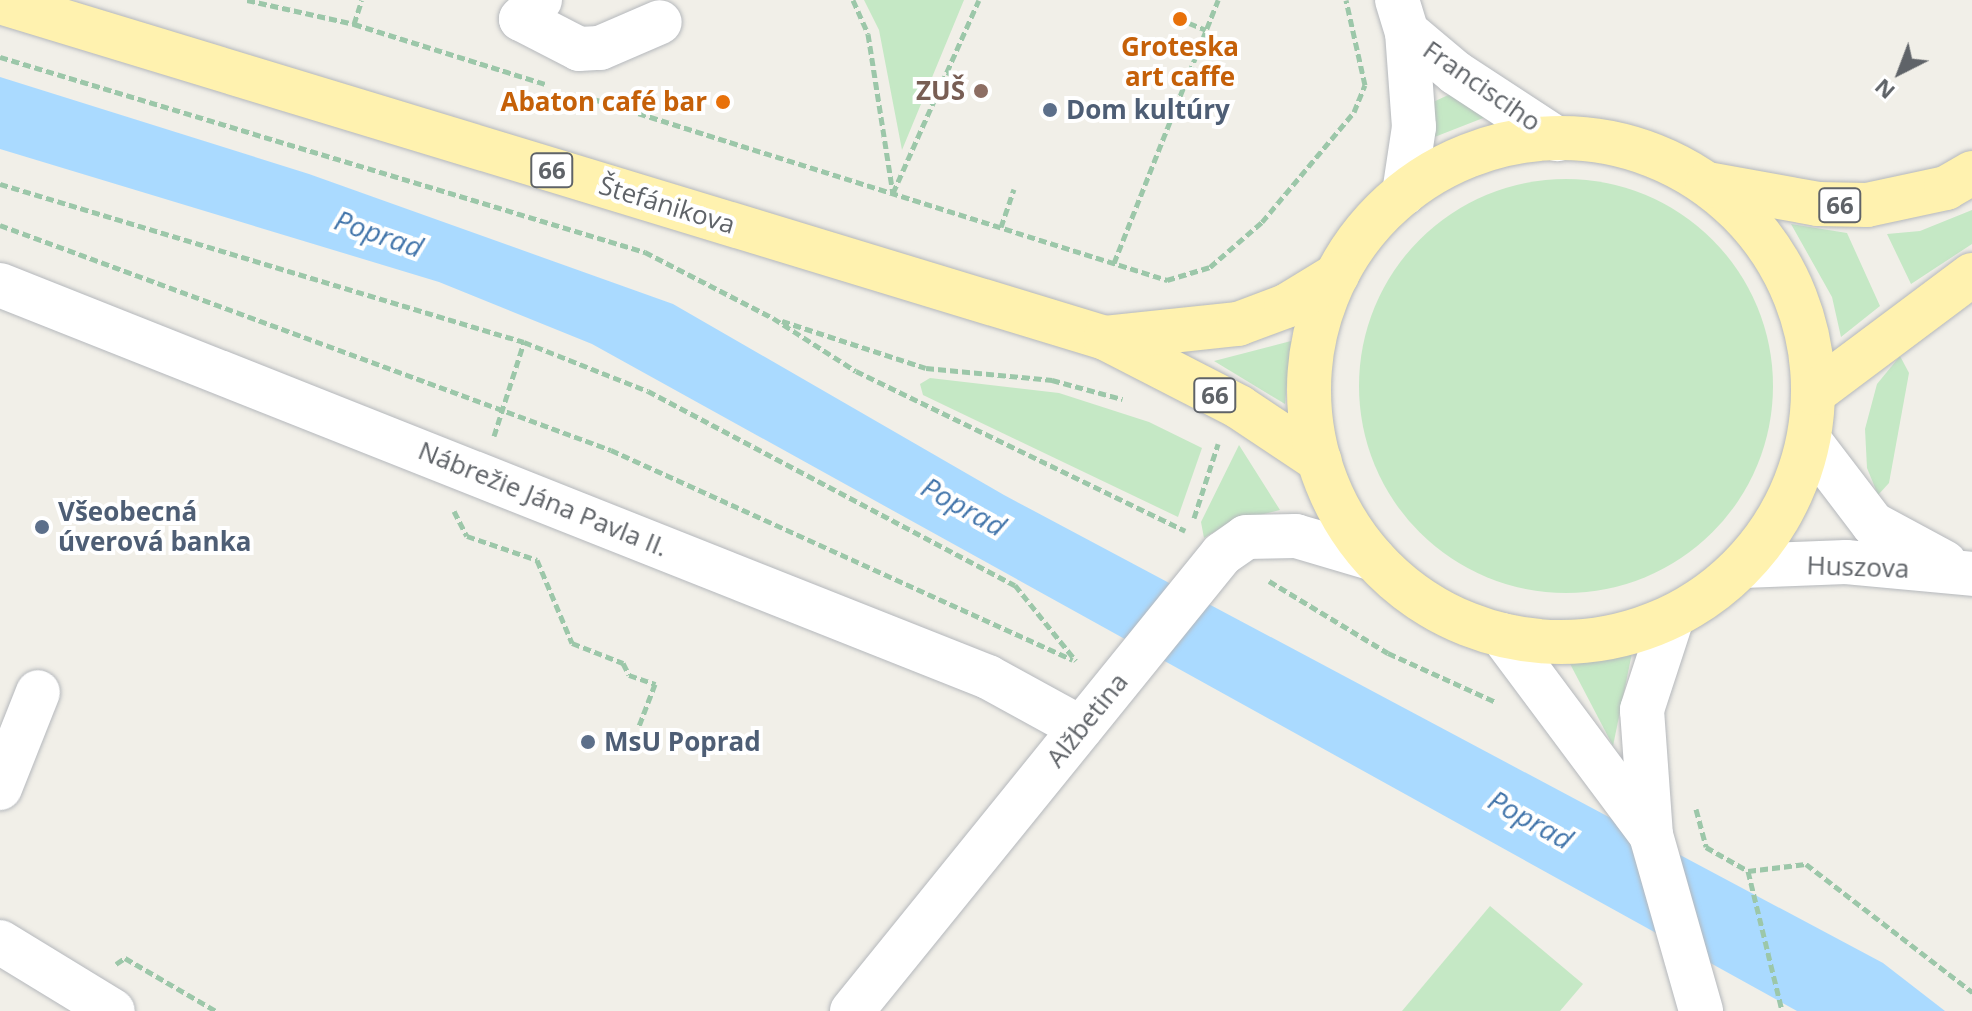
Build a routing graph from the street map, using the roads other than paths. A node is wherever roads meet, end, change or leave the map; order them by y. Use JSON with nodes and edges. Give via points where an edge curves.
{"nodes":[{"id":1,"x":0,"y":2,"type":"edge"},
{"id":2,"x":530,"y":10,"type":"edge"},
{"id":3,"x":1402,"y":16,"type":"edge"},
{"id":4,"x":660,"y":22,"type":"dead end"},
{"id":5,"x":1557,"y":139,"type":"junction"},
{"id":6,"x":1972,"y":173,"type":"edge"},
{"id":7,"x":1705,"y":184,"type":"junction"},
{"id":8,"x":1404,"y":193,"type":"junction"},
{"id":9,"x":1337,"y":275,"type":"junction"},
{"id":10,"x":1972,"y":275,"type":"edge"},
{"id":11,"x":0,"y":285,"type":"edge"},
{"id":12,"x":1105,"y":338,"type":"junction"},
{"id":13,"x":1814,"y":393,"type":"junction"},
{"id":14,"x":1809,"y":440,"type":"junction"},
{"id":15,"x":1320,"y":461,"type":"junction"},
{"id":16,"x":1374,"y":559,"type":"junction"},
{"id":17,"x":1743,"y":566,"type":"junction"},
{"id":18,"x":1972,"y":574,"type":"edge"},
{"id":19,"x":1672,"y":618,"type":"junction"},
{"id":20,"x":1502,"y":635,"type":"junction"},
{"id":21,"x":38,"y":692,"type":"dead end"},
{"id":22,"x":1081,"y":728,"type":"junction"},
{"id":23,"x":0,"y":788,"type":"edge"},
{"id":24,"x":1651,"y":835,"type":"junction"},
{"id":25,"x":0,"y":942,"type":"edge"},
{"id":26,"x":106,"y":1009,"type":"edge"},
{"id":27,"x":852,"y":1011,"type":"edge"},
{"id":28,"x":1701,"y":1011,"type":"edge"}],
"edges":[{"from":1,"to":12,"type":"main road","name":"Štefánikova","number":"66"},
{"from":2,"to":4,"type":"street","via":[[579,49],[600,48]]},
{"from":3,"to":5,"type":"street","name":"Francisciho","via":[[1456,73]]},
{"from":3,"to":8,"type":"street","name":"Francisciho","via":[[1414,127]]},
{"from":5,"to":7,"type":"main road","number":"66","via":[[1635,149]]},
{"from":5,"to":8,"type":"main road","number":"66","via":[[1503,146],[1460,159]]},
{"from":6,"to":7,"type":"main road","number":"66","via":[[1946,188],[1867,205],[1818,204]]},
{"from":7,"to":13,"type":"main road","number":"66","via":[[1747,219],[1779,263],[1801,313]]},
{"from":8,"to":9,"type":"main road","number":"66","via":[[1366,230]]},
{"from":9,"to":12,"type":"main road","name":"Štefánikova","number":"66","via":[[1286,306],[1238,324]]},
{"from":9,"to":15,"type":"main road","number":"66","via":[[1316,331],[1311,363],[1310,407]]},
{"from":10,"to":13,"type":"main road"},
{"from":11,"to":22,"type":"street","name":"Nábrežie Jána Pavla II.","via":[[464,486],[988,677]]},
{"from":12,"to":15,"type":"main road","name":"Štefánikova","number":"66","via":[[1239,407]]},
{"from":13,"to":14,"type":"main road","number":"66"},
{"from":14,"to":17,"type":"main road","number":"66","via":[[1795,486],[1773,528]]},
{"from":14,"to":18,"type":"street","name":"Huszova","via":[[1873,524],[1911,549]]},
{"from":15,"to":16,"type":"main road","number":"66","via":[[1333,496]]},
{"from":16,"to":20,"type":"main road","number":"66","via":[[1432,606]]},
{"from":16,"to":22,"type":"street","name":"Alžbetina","via":[[1296,536],[1246,537],[1222,554]]},
{"from":17,"to":18,"type":"street","name":"Huszova","via":[[1846,562]]},
{"from":17,"to":19,"type":"main road","number":"66"},
{"from":19,"to":20,"type":"main road","number":"66","via":[[1588,641]]},
{"from":19,"to":24,"type":"street","via":[[1642,710]]},
{"from":20,"to":24,"type":"street"},
{"from":21,"to":23,"type":"street"},
{"from":22,"to":27,"type":"street","name":"Alžbetina"},
{"from":24,"to":28,"type":"street"},
{"from":25,"to":26,"type":"street"}]}
